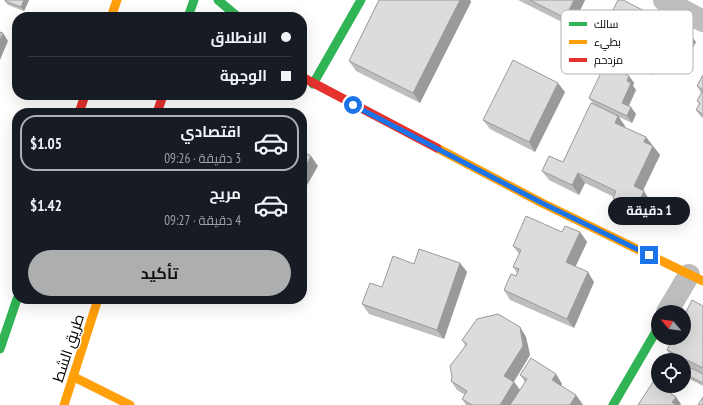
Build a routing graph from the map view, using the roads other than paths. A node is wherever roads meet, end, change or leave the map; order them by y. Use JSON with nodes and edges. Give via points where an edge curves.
{"nodes":[{"id":1,"x":117,"y":0,"type":"edge"},
{"id":2,"x":194,"y":0,"type":"edge"},
{"id":3,"x":218,"y":0,"type":"edge"},
{"id":4,"x":361,"y":0,"type":"edge"},
{"id":5,"x":664,"y":0,"type":"edge"},
{"id":6,"x":683,"y":10,"type":"edge"},
{"id":7,"x":113,"y":12,"type":"edge"},
{"id":8,"x":190,"y":12,"type":"edge"},
{"id":9,"x":232,"y":12,"type":"edge"},
{"id":10,"x":693,"y":16,"type":"edge"},
{"id":11,"x":703,"y":21,"type":"edge"},
{"id":12,"x":307,"y":80,"type":"edge"},
{"id":13,"x":313,"y":84,"type":"junction"},
{"id":14,"x":696,"y":278,"type":"edge"},
{"id":15,"x":15,"y":304,"type":"edge"},
{"id":16,"x":96,"y":304,"type":"edge"},
{"id":17,"x":673,"y":305,"type":"edge"},
{"id":18,"x":651,"y":340,"type":"edge"},
{"id":19,"x":0,"y":350,"type":"edge"},
{"id":20,"x":74,"y":377,"type":"junction"},
{"id":21,"x":64,"y":405,"type":"edge"},
{"id":22,"x":130,"y":405,"type":"edge"},
{"id":23,"x":613,"y":405,"type":"edge"}],
"edges":[{"from":1,"to":7,"type":"main road"},
{"from":2,"to":8,"type":"main road"},
{"from":3,"to":9,"type":"main road"},
{"from":4,"to":13,"type":"main road"},
{"from":5,"to":6,"type":"street"},
{"from":10,"to":11,"type":"street"},
{"from":12,"to":13,"type":"main road"},
{"from":13,"to":14,"type":"main road","via":[[542,203]]},
{"from":14,"to":17,"type":"street"},
{"from":15,"to":19,"type":"main road"},
{"from":16,"to":20,"type":"main road","name":"طريق الشط"},
{"from":18,"to":23,"type":"main road"},
{"from":20,"to":21,"type":"main road","name":"طريق الشط"},
{"from":20,"to":22,"type":"main road"}]}
